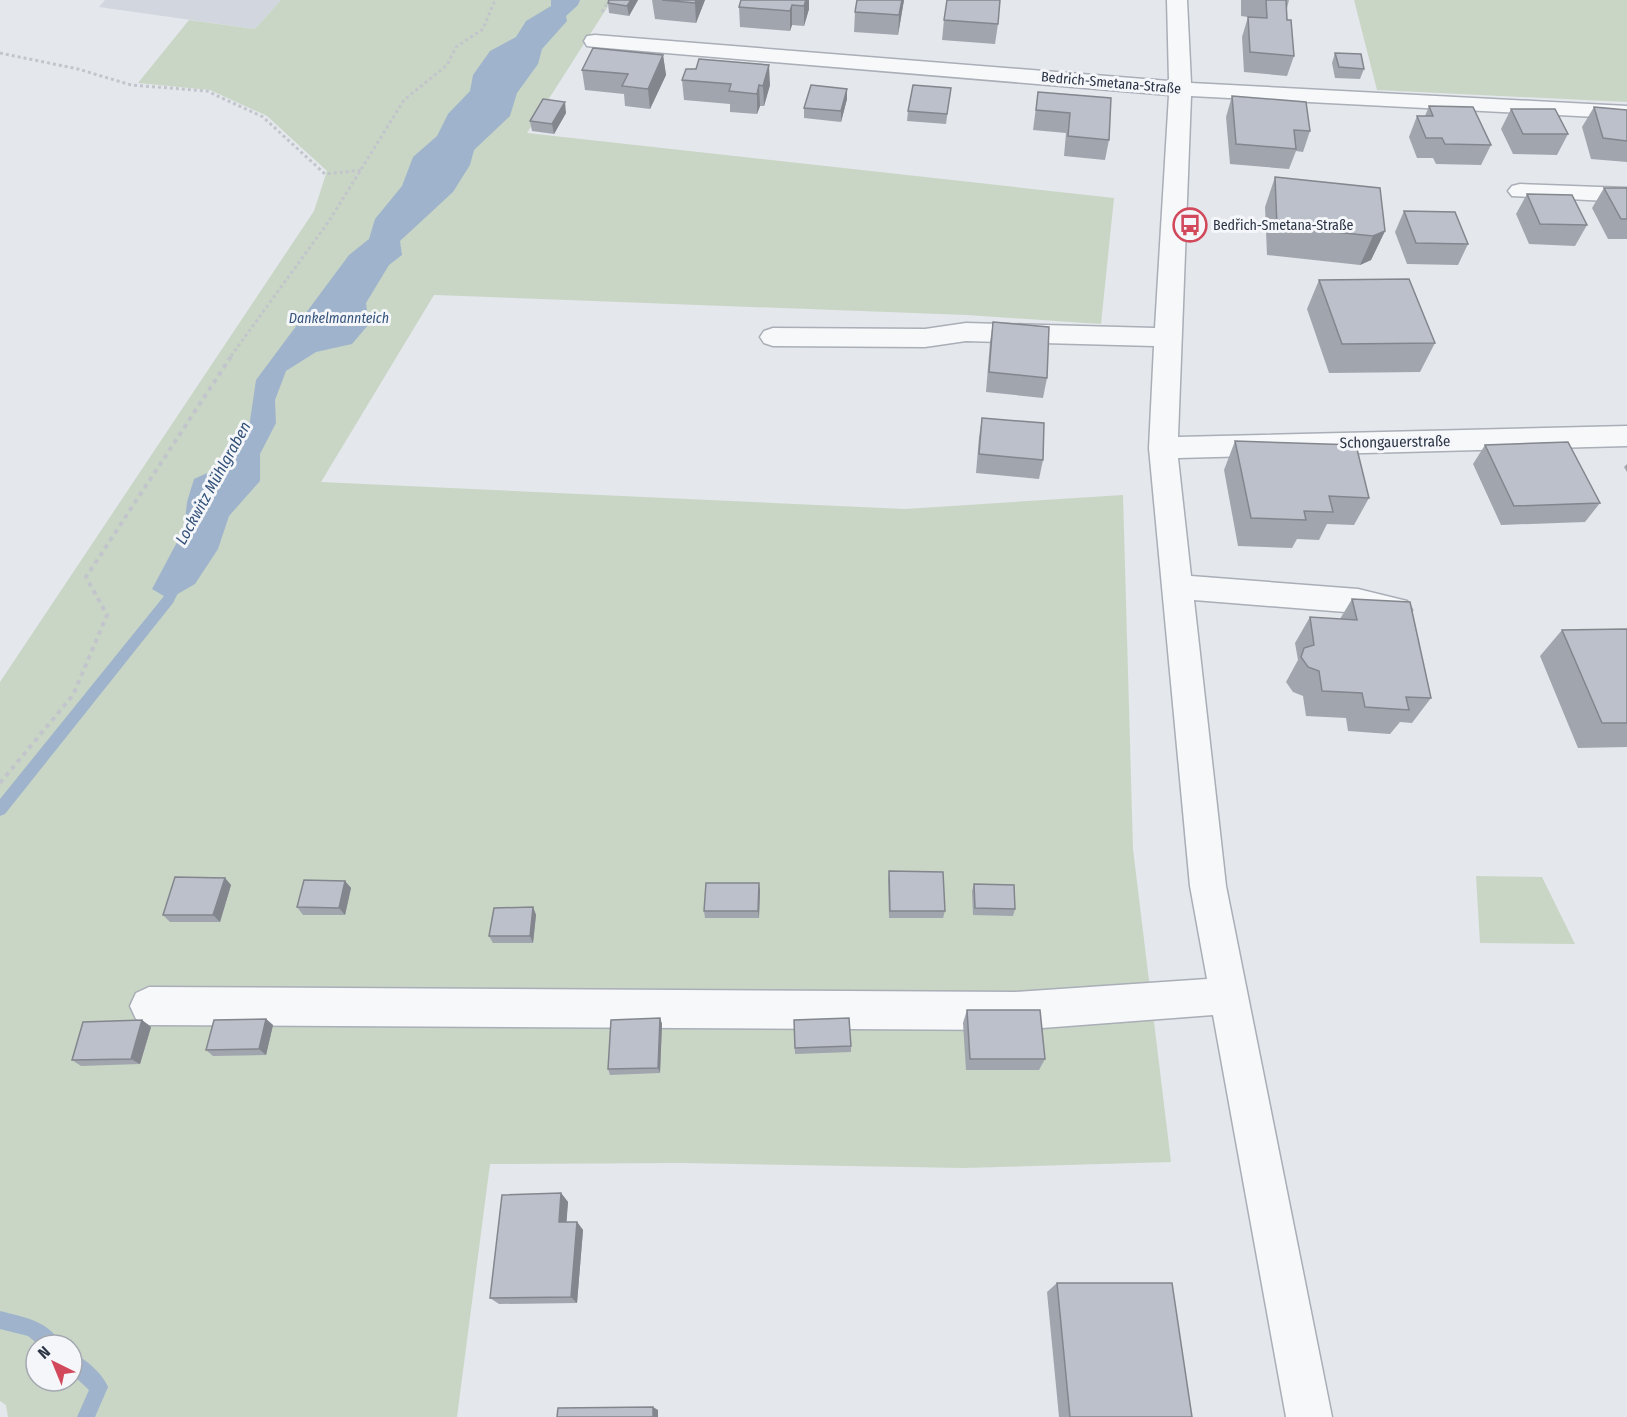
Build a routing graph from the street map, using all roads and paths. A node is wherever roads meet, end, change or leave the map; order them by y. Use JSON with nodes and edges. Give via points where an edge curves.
{"nodes":[{"id":1,"x":495,"y":0,"type":"edge"},
{"id":2,"x":1177,"y":0,"type":"edge"},
{"id":3,"x":595,"y":41,"type":"dead end"},
{"id":4,"x":0,"y":53,"type":"edge"},
{"id":5,"x":1180,"y":89,"type":"junction"},
{"id":6,"x":1627,"y":114,"type":"edge"},
{"id":7,"x":362,"y":170,"type":"junction"},
{"id":8,"x":1520,"y":191,"type":"dead end"},
{"id":9,"x":1627,"y":195,"type":"edge"},
{"id":10,"x":772,"y":337,"type":"dead end"},
{"id":11,"x":1168,"y":337,"type":"junction"},
{"id":12,"x":1627,"y":436,"type":"edge"},
{"id":13,"x":1162,"y":448,"type":"junction"},
{"id":14,"x":1178,"y":586,"type":"junction"},
{"id":15,"x":1406,"y":612,"type":"edge"},
{"id":16,"x":0,"y":783,"type":"edge"},
{"id":17,"x":1229,"y":996,"type":"junction"},
{"id":18,"x":149,"y":1006,"type":"dead end"},
{"id":19,"x":1309,"y":1417,"type":"edge"}],
"edges":[{"from":1,"to":7,"type":"path","via":[[483,29],[456,47],[447,65],[404,100]]},
{"from":2,"to":5,"type":"street"},
{"from":3,"to":5,"type":"street","name":"Bedrich-Smetana-Straße"},
{"from":4,"to":7,"type":"path","via":[[131,85],[207,91],[263,117],[325,174]]},
{"from":5,"to":6,"type":"street","name":"Bedrich-Smetana-Straße"},
{"from":5,"to":11,"type":"street"},
{"from":7,"to":16,"type":"path","via":[[235,351],[86,577],[107,615],[72,695]]},
{"from":8,"to":9,"type":"street"},
{"from":10,"to":11,"type":"street","via":[[925,338],[966,332]]},
{"from":11,"to":13,"type":"street"},
{"from":12,"to":13,"type":"street","name":"Schongauerstraße"},
{"from":13,"to":14,"type":"street"},
{"from":14,"to":15,"type":"street","via":[[1358,601]]},
{"from":14,"to":17,"type":"street","via":[[1208,886]]},
{"from":17,"to":18,"type":"street","via":[[1015,1011]]},
{"from":17,"to":19,"type":"street"}]}
